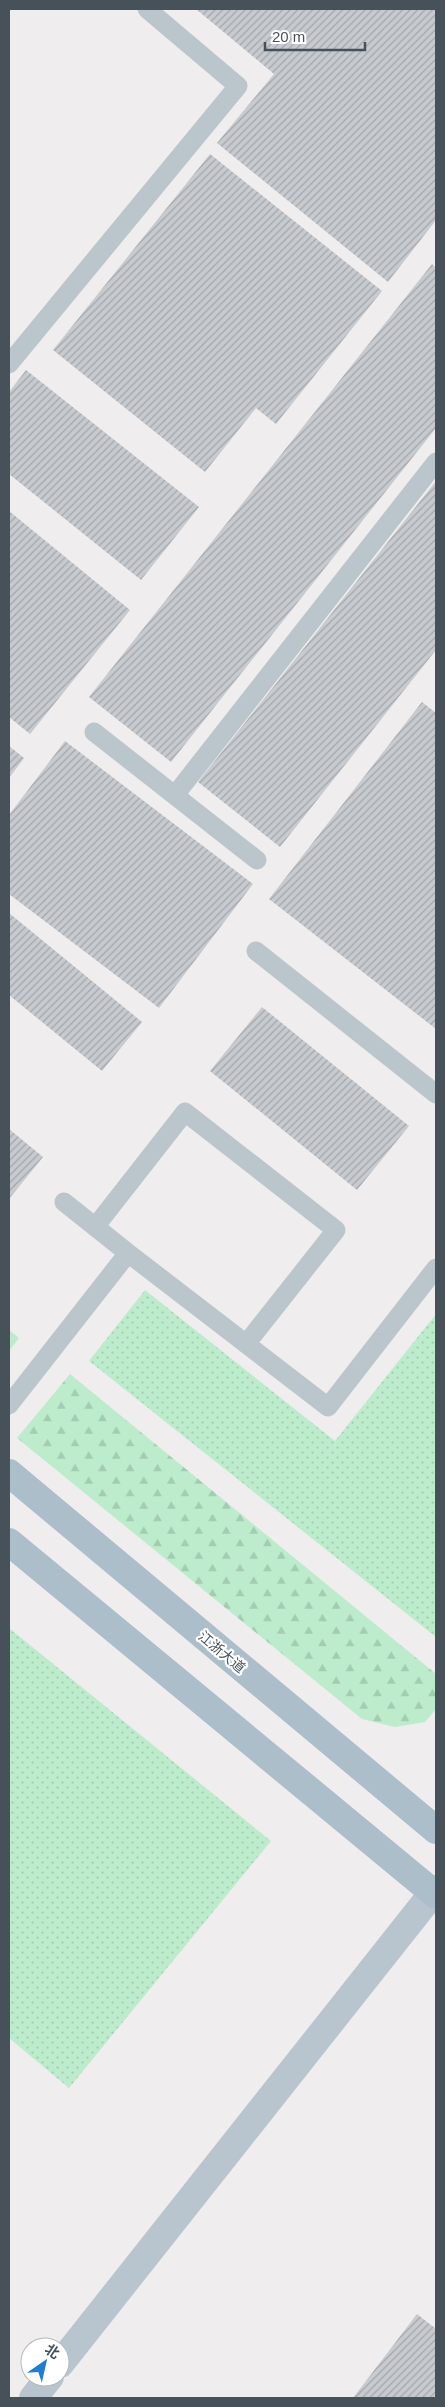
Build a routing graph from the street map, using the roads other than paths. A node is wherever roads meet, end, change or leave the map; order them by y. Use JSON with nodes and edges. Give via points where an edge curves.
{"nodes":[{"id":1,"x":147,"y":9,"type":"edge"},
{"id":2,"x":12,"y":355,"type":"edge"},
{"id":3,"x":436,"y":462,"type":"edge"},
{"id":4,"x":94,"y":732,"type":"dead end"},
{"id":5,"x":174,"y":795,"type":"junction"},
{"id":6,"x":257,"y":860,"type":"dead end"},
{"id":7,"x":256,"y":951,"type":"dead end"},
{"id":8,"x":436,"y":1094,"type":"edge"},
{"id":9,"x":64,"y":1202,"type":"dead end"},
{"id":10,"x":96,"y":1227,"type":"junction"},
{"id":11,"x":128,"y":1252,"type":"junction"},
{"id":12,"x":436,"y":1268,"type":"edge"},
{"id":13,"x":246,"y":1344,"type":"junction"},
{"id":14,"x":9,"y":1405,"type":"edge"},
{"id":15,"x":9,"y":1473,"type":"edge"},
{"id":16,"x":9,"y":1542,"type":"edge"},
{"id":17,"x":436,"y":1830,"type":"edge"},
{"id":18,"x":435,"y":1892,"type":"edge"},
{"id":19,"x":70,"y":2351,"type":"edge"},
{"id":20,"x":42,"y":2387,"type":"edge"},
{"id":21,"x":33,"y":2398,"type":"edge"}],
"edges":[{"from":1,"to":2,"type":"lane","via":[[238,86]]},
{"from":3,"to":5,"type":"lane"},
{"from":4,"to":5,"type":"lane"},
{"from":5,"to":6,"type":"lane"},
{"from":7,"to":8,"type":"lane"},
{"from":9,"to":10,"type":"lane"},
{"from":10,"to":11,"type":"lane"},
{"from":10,"to":13,"type":"lane","via":[[185,1112],[336,1230]]},
{"from":11,"to":13,"type":"lane"},
{"from":11,"to":14,"type":"lane"},
{"from":12,"to":13,"type":"lane","via":[[328,1407]]},
{"from":15,"to":17,"type":"main road","name":"江浙大道"},
{"from":16,"to":18,"type":"main road"},
{"from":18,"to":19,"type":"main road"},
{"from":20,"to":21,"type":"main road"}]}
